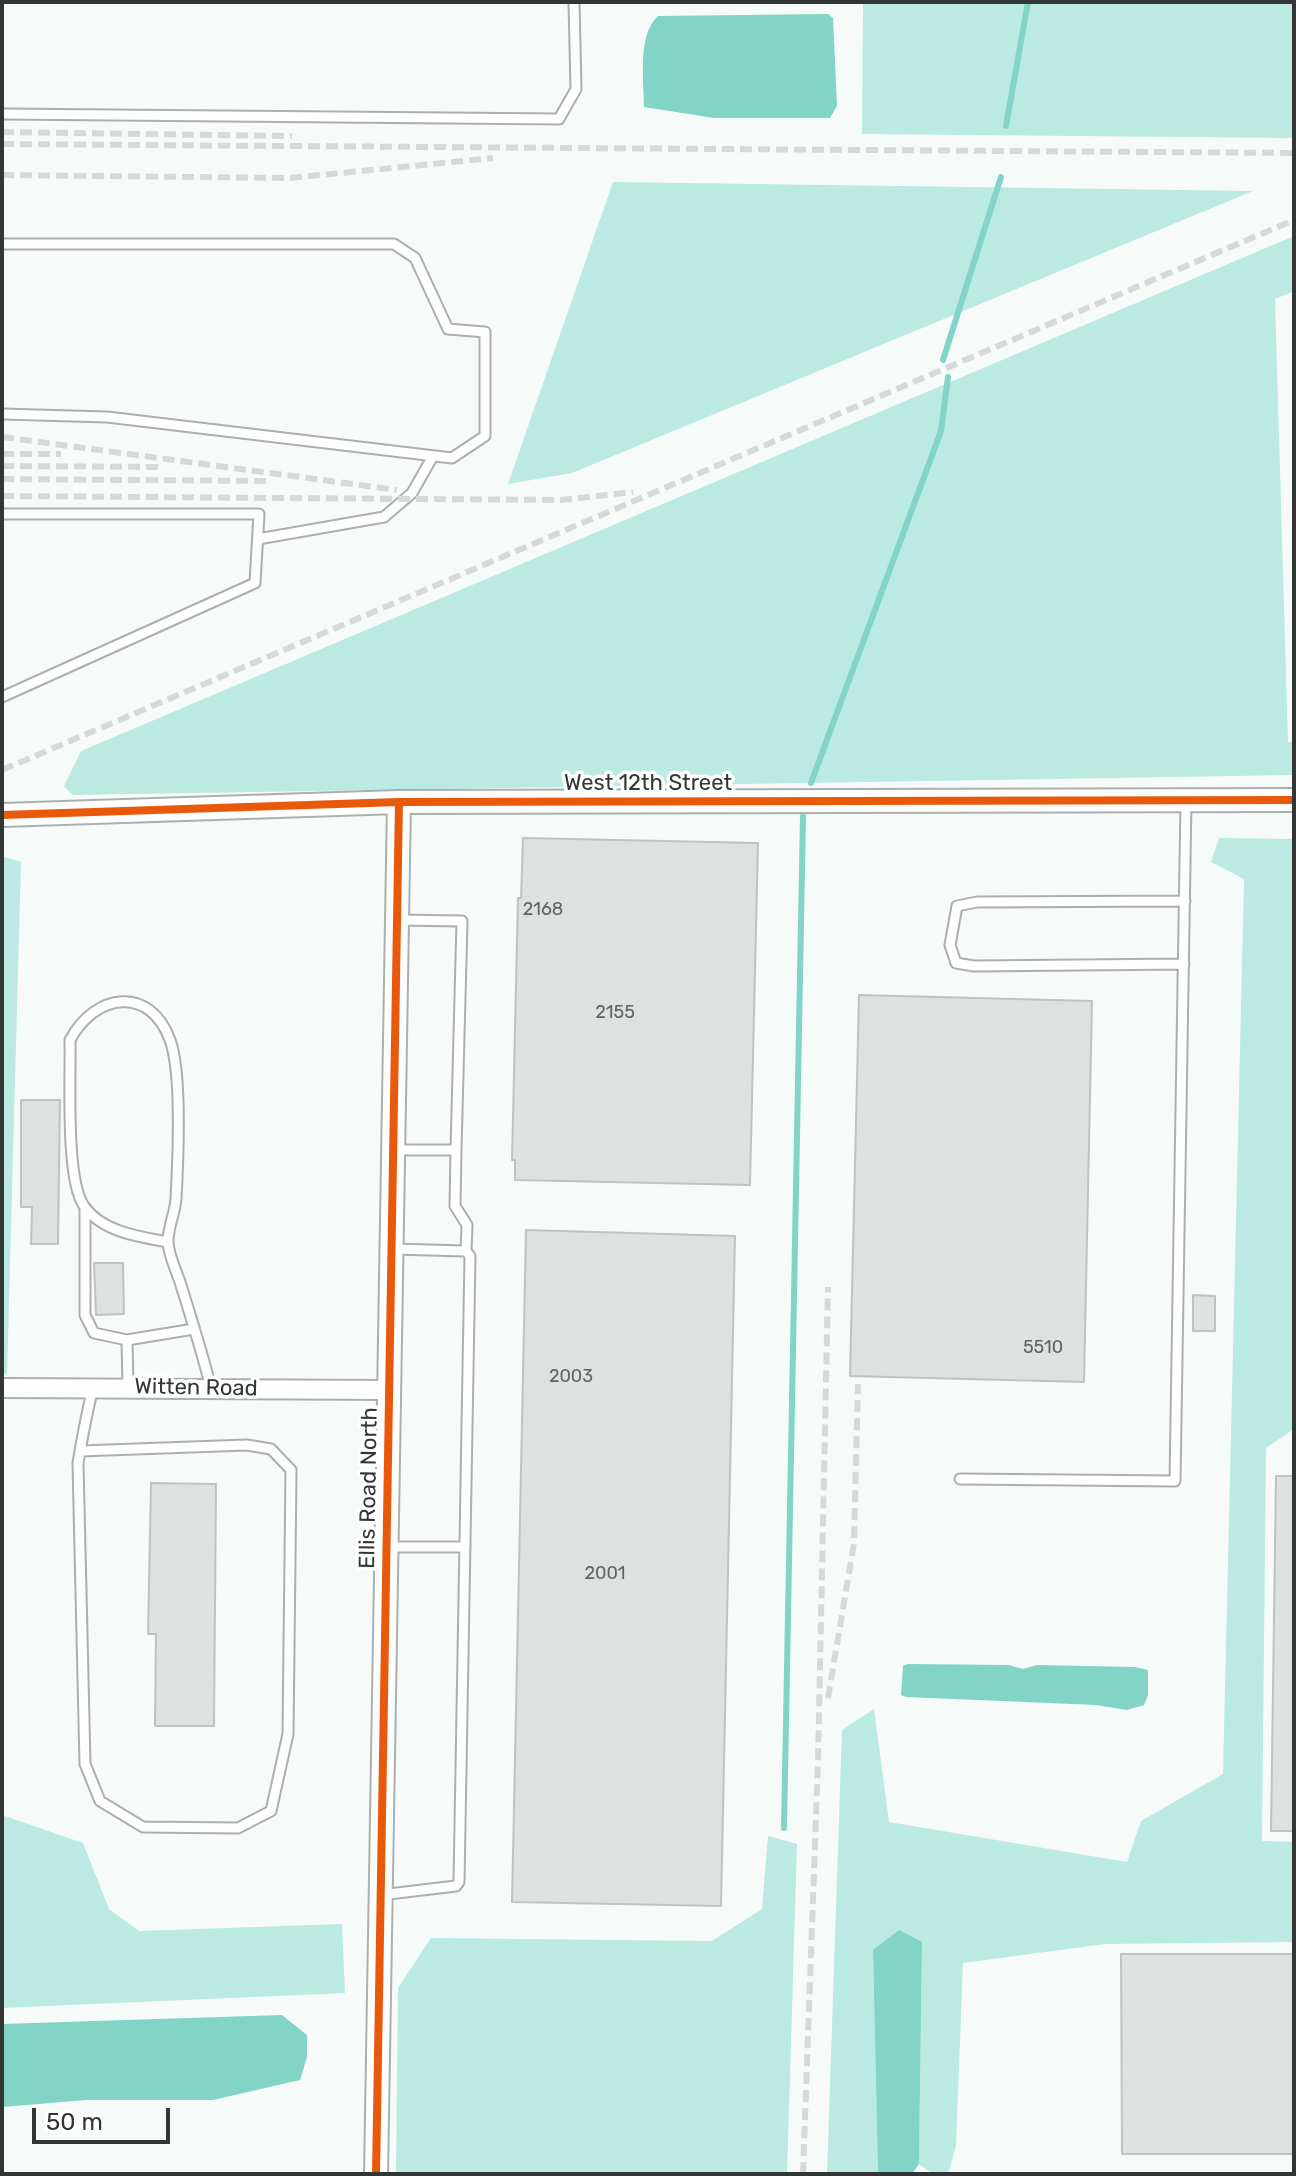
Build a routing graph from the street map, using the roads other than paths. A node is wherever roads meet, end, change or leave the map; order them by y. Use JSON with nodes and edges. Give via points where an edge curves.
{"nodes":[{"id":1,"x":574,"y":2,"type":"edge"},
{"id":2,"x":2,"y":114,"type":"edge"},
{"id":3,"x":2,"y":244,"type":"edge"},
{"id":4,"x":2,"y":414,"type":"edge"},
{"id":5,"x":433,"y":456,"type":"junction"},
{"id":6,"x":2,"y":514,"type":"edge"},
{"id":7,"x":258,"y":539,"type":"junction"},
{"id":8,"x":2,"y":697,"type":"edge"},
{"id":9,"x":1186,"y":800,"type":"junction"},
{"id":10,"x":1294,"y":800,"type":"edge"},
{"id":11,"x":399,"y":802,"type":"junction"},
{"id":12,"x":2,"y":815,"type":"edge"},
{"id":13,"x":1185,"y":901,"type":"junction"},
{"id":14,"x":397,"y":920,"type":"junction"},
{"id":15,"x":1184,"y":964,"type":"junction"},
{"id":16,"x":393,"y":1150,"type":"junction"},
{"id":17,"x":456,"y":1150,"type":"junction"},
{"id":18,"x":85,"y":1208,"type":"junction"},
{"id":19,"x":168,"y":1242,"type":"junction"},
{"id":20,"x":392,"y":1249,"type":"junction"},
{"id":21,"x":466,"y":1251,"type":"junction"},
{"id":22,"x":194,"y":1329,"type":"junction"},
{"id":23,"x":127,"y":1340,"type":"junction"},
{"id":24,"x":93,"y":1387,"type":"junction"},
{"id":25,"x":128,"y":1387,"type":"junction"},
{"id":26,"x":2,"y":1388,"type":"edge"},
{"id":27,"x":211,"y":1388,"type":"junction"},
{"id":28,"x":389,"y":1390,"type":"junction"},
{"id":29,"x":80,"y":1451,"type":"junction"},
{"id":30,"x":960,"y":1479,"type":"dead end"},
{"id":31,"x":386,"y":1547,"type":"junction"},
{"id":32,"x":465,"y":1547,"type":"junction"},
{"id":33,"x":379,"y":1895,"type":"junction"},
{"id":34,"x":376,"y":2174,"type":"edge"}],
"edges":[{"from":1,"to":2,"type":"lane","via":[[576,89],[559,119]]},
{"from":3,"to":5,"type":"lane","via":[[394,244],[415,258],[448,329],[485,332],[485,436],[452,458]]},
{"from":4,"to":5,"type":"lane","via":[[107,417]]},
{"from":5,"to":7,"type":"lane","via":[[412,493],[384,517]]},
{"from":6,"to":7,"type":"lane","via":[[259,514]]},
{"from":7,"to":8,"type":"lane","via":[[255,583]]},
{"from":9,"to":10,"type":"street","name":"West 12th Street"},
{"from":9,"to":11,"type":"street","name":"West 12th Street"},
{"from":9,"to":13,"type":"lane"},
{"from":11,"to":12,"type":"street","name":"West 12th Street"},
{"from":11,"to":14,"type":"street","name":"Ellis Road North"},
{"from":13,"to":15,"type":"lane"},
{"from":13,"to":15,"type":"lane","via":[[977,902],[957,906],[950,945],[956,963],[974,966]]},
{"from":14,"to":16,"type":"street","name":"Ellis Road North"},
{"from":14,"to":17,"type":"lane","via":[[462,921]]},
{"from":15,"to":30,"type":"lane","via":[[1175,1481]]},
{"from":16,"to":17,"type":"lane"},
{"from":16,"to":20,"type":"street","name":"Ellis Road North"},
{"from":17,"to":21,"type":"lane","via":[[455,1206],[467,1225]]},
{"from":18,"to":19,"type":"lane","via":[[116,1230]]},
{"from":18,"to":19,"type":"lane","via":[[73,1166],[70,1040],[92,1010],[108,1002],[130,1002],[161,1021],[171,1043],[176,1202]]},
{"from":18,"to":23,"type":"lane","via":[[85,1315],[94,1333]]},
{"from":19,"to":22,"type":"lane"},
{"from":20,"to":21,"type":"lane"},
{"from":20,"to":28,"type":"street","name":"Ellis Road North"},
{"from":21,"to":32,"type":"lane","via":[[470,1256]]},
{"from":22,"to":23,"type":"lane"},
{"from":22,"to":27,"type":"lane"},
{"from":23,"to":25,"type":"lane"},
{"from":24,"to":25,"type":"street","name":"Witten Road"},
{"from":24,"to":26,"type":"street","name":"Witten Road"},
{"from":24,"to":29,"type":"lane"},
{"from":25,"to":27,"type":"street","name":"Witten Road"},
{"from":27,"to":28,"type":"street","name":"Witten Road"},
{"from":28,"to":31,"type":"street","name":"Ellis Road North"},
{"from":29,"to":29,"type":"lane","via":[[85,1764],[100,1801],[143,1827],[238,1828],[271,1811],[288,1734],[291,1470],[271,1449],[247,1445]]},
{"from":31,"to":32,"type":"lane"},
{"from":31,"to":33,"type":"street","name":"Ellis Road North"},
{"from":32,"to":33,"type":"lane","via":[[459,1882]]},
{"from":33,"to":34,"type":"street","name":"Ellis Road North"}]}
